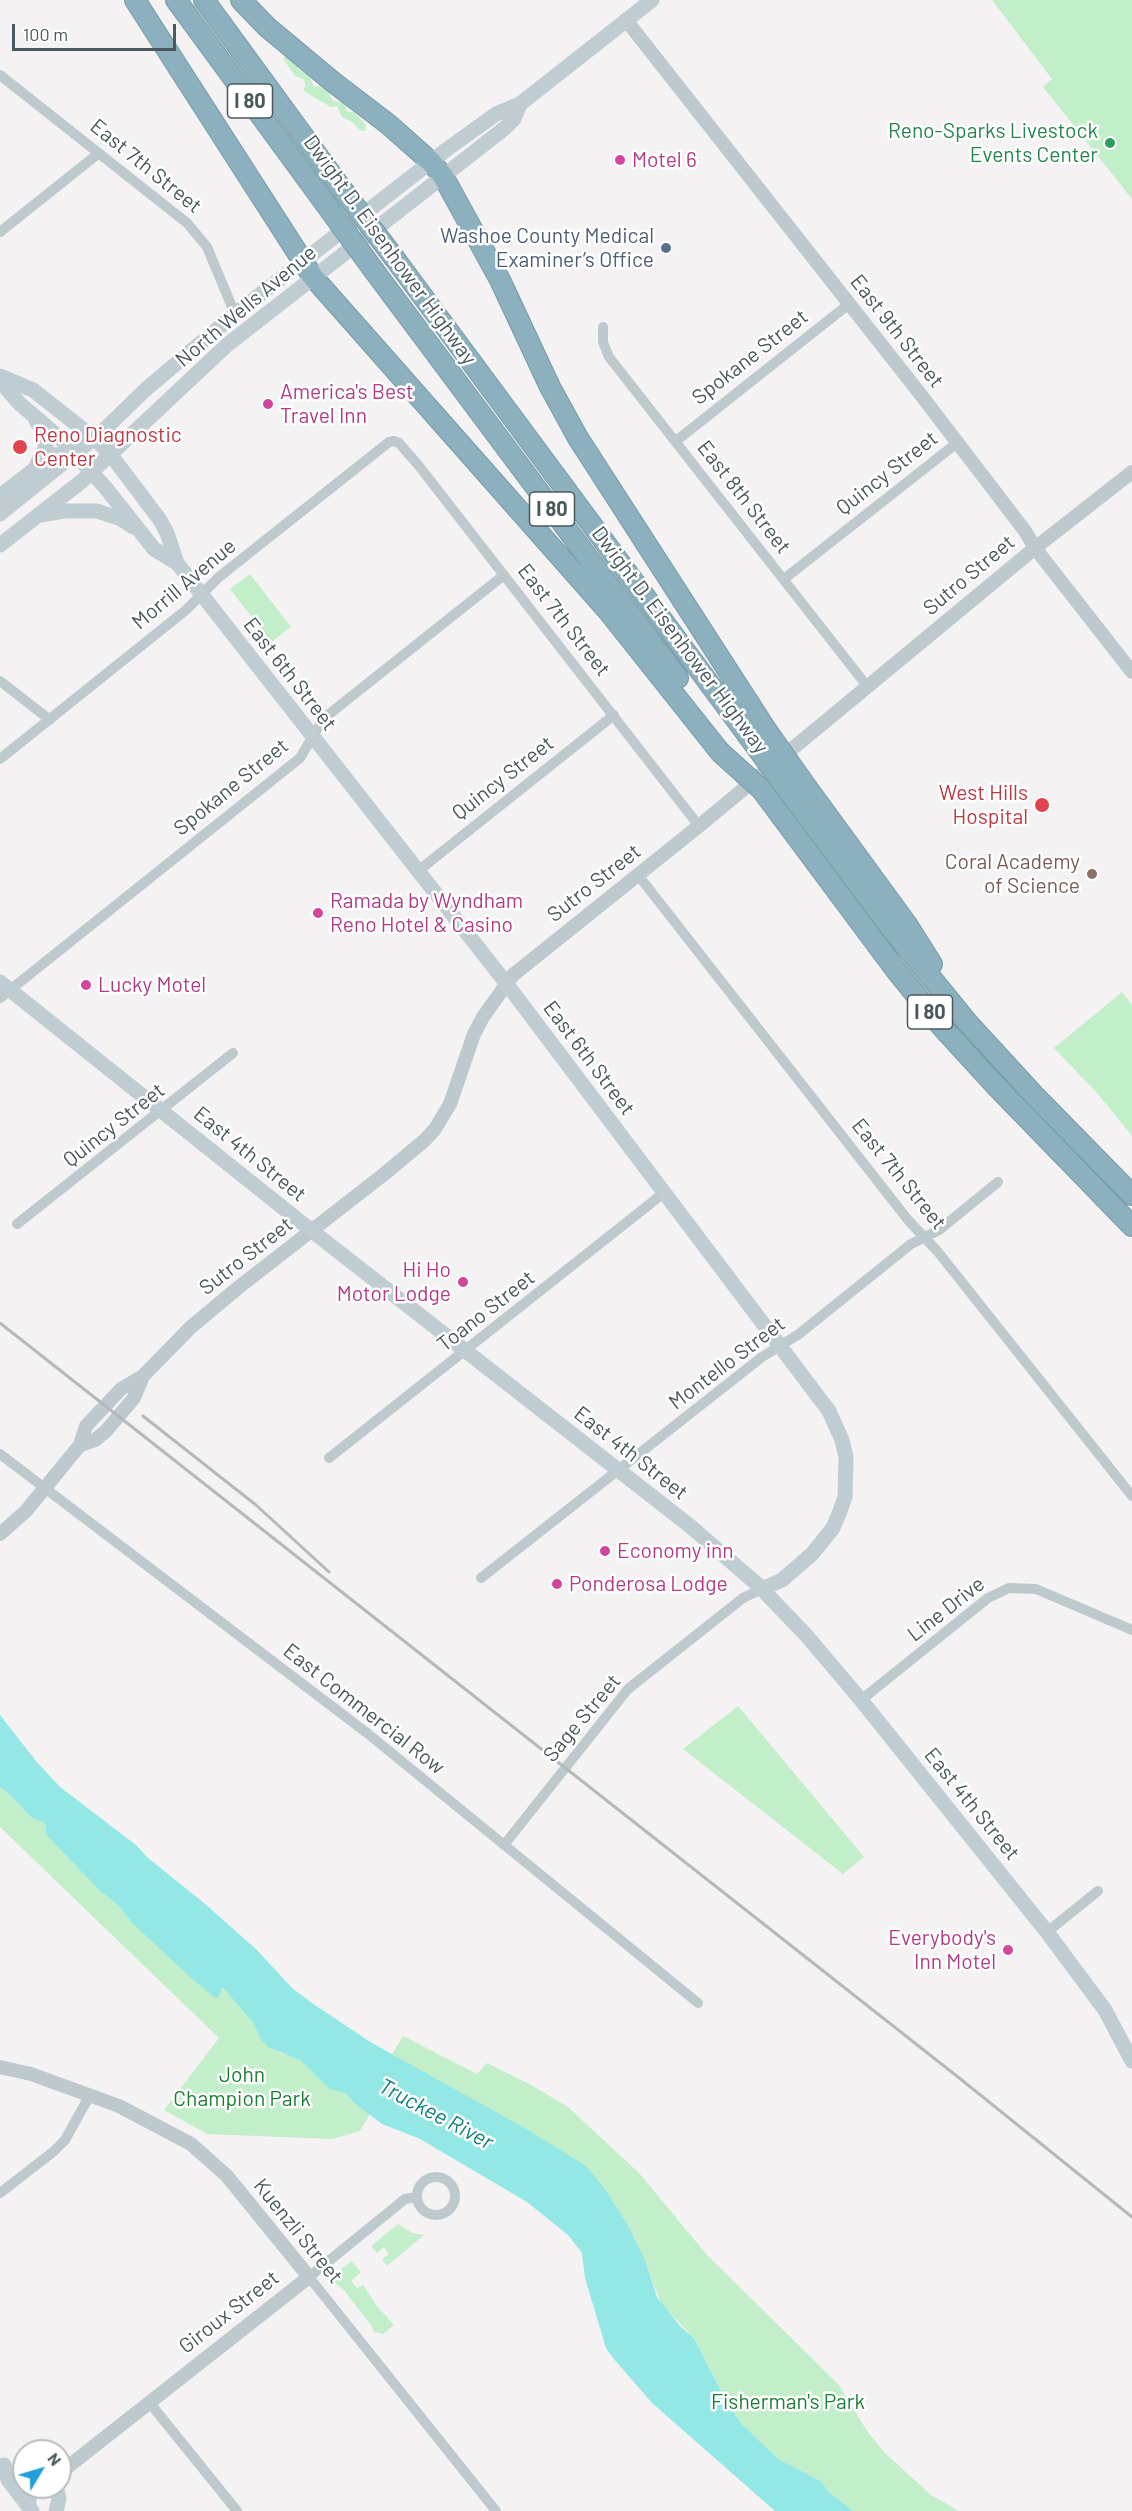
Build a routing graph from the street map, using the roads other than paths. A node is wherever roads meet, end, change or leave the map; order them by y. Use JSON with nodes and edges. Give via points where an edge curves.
{"nodes":[{"id":1,"x":135,"y":0,"type":"edge"},
{"id":2,"x":176,"y":0,"type":"edge"},
{"id":3,"x":204,"y":0,"type":"edge"},
{"id":4,"x":241,"y":0,"type":"edge"},
{"id":5,"x":652,"y":0,"type":"edge"},
{"id":6,"x":626,"y":20,"type":"junction"},
{"id":7,"x":0,"y":75,"type":"edge"},
{"id":8,"x":99,"y":153,"type":"junction"},
{"id":9,"x":437,"y":169,"type":"junction"},
{"id":10,"x":0,"y":232,"type":"edge"},
{"id":11,"x":308,"y":270,"type":"junction"},
{"id":12,"x":849,"y":304,"type":"junction"},
{"id":13,"x":235,"y":314,"type":"junction"},
{"id":14,"x":603,"y":327,"type":"dead end"},
{"id":15,"x":1,"y":376,"type":"edge"},
{"id":16,"x":32,"y":416,"type":"junction"},
{"id":17,"x":94,"y":438,"type":"junction"},
{"id":18,"x":394,"y":441,"type":"joint"},
{"id":19,"x":675,"y":441,"type":"junction"},
{"id":20,"x":957,"y":443,"type":"junction"},
{"id":21,"x":75,"y":454,"type":"junction"},
{"id":22,"x":111,"y":456,"type":"junction"},
{"id":23,"x":34,"y":469,"type":"junction"},
{"id":24,"x":92,"y":472,"type":"junction"},
{"id":25,"x":1132,"y":472,"type":"edge"},
{"id":26,"x":0,"y":496,"type":"edge"},
{"id":27,"x":0,"y":514,"type":"edge"},
{"id":28,"x":38,"y":515,"type":"junction"},
{"id":29,"x":139,"y":530,"type":"junction"},
{"id":30,"x":0,"y":544,"type":"edge"},
{"id":31,"x":1035,"y":548,"type":"junction"},
{"id":32,"x":177,"y":563,"type":"junction"},
{"id":33,"x":504,"y":575,"type":"junction"},
{"id":34,"x":784,"y":579,"type":"junction"},
{"id":35,"x":201,"y":594,"type":"junction"},
{"id":36,"x":1132,"y":672,"type":"edge"},
{"id":37,"x":0,"y":681,"type":"edge"},
{"id":38,"x":867,"y":686,"type":"junction"},
{"id":39,"x":614,"y":716,"type":"junction"},
{"id":40,"x":50,"y":720,"type":"junction"},
{"id":41,"x":313,"y":738,"type":"junction"},
{"id":42,"x":724,"y":749,"type":"junction"},
{"id":43,"x":0,"y":759,"type":"edge"},
{"id":44,"x":801,"y":794,"type":"junction"},
{"id":45,"x":699,"y":826,"type":"junction"},
{"id":46,"x":418,"y":871,"type":"junction"},
{"id":47,"x":638,"y":875,"type":"junction"},
{"id":48,"x":506,"y":983,"type":"junction"},
{"id":49,"x":3,"y":990,"type":"edge"},
{"id":50,"x":233,"y":1053,"type":"dead end"},
{"id":51,"x":163,"y":1110,"type":"junction"},
{"id":52,"x":998,"y":1182,"type":"dead end"},
{"id":53,"x":665,"y":1192,"type":"junction"},
{"id":54,"x":1102,"y":1195,"type":"junction"},
{"id":55,"x":1132,"y":1195,"type":"edge"},
{"id":56,"x":17,"y":1224,"type":"dead end"},
{"id":57,"x":1132,"y":1226,"type":"edge"},
{"id":58,"x":312,"y":1231,"type":"junction"},
{"id":59,"x":1132,"y":1235,"type":"edge"},
{"id":60,"x":925,"y":1237,"type":"junction"},
{"id":61,"x":780,"y":1345,"type":"junction"},
{"id":62,"x":467,"y":1351,"type":"junction"},
{"id":63,"x":0,"y":1454,"type":"edge"},
{"id":64,"x":329,"y":1458,"type":"dead end"},
{"id":65,"x":618,"y":1471,"type":"junction"},
{"id":66,"x":44,"y":1489,"type":"junction"},
{"id":67,"x":1132,"y":1496,"type":"edge"},
{"id":68,"x":0,"y":1534,"type":"edge"},
{"id":69,"x":481,"y":1578,"type":"dead end"},
{"id":70,"x":762,"y":1589,"type":"junction"},
{"id":71,"x":1132,"y":1630,"type":"edge"},
{"id":72,"x":861,"y":1700,"type":"junction"},
{"id":73,"x":504,"y":1845,"type":"junction"},
{"id":74,"x":1098,"y":1891,"type":"dead end"},
{"id":75,"x":1047,"y":1932,"type":"junction"},
{"id":76,"x":698,"y":2003,"type":"dead end"},
{"id":77,"x":1132,"y":2061,"type":"edge"},
{"id":78,"x":0,"y":2067,"type":"edge"},
{"id":79,"x":90,"y":2095,"type":"junction"},
{"id":80,"x":0,"y":2193,"type":"edge"},
{"id":81,"x":417,"y":2197,"type":"dead end"},
{"id":82,"x":309,"y":2277,"type":"junction"},
{"id":83,"x":149,"y":2402,"type":"junction"},
{"id":84,"x":2,"y":2463,"type":"edge"},
{"id":85,"x":72,"y":2464,"type":"edge"},
{"id":86,"x":30,"y":2509,"type":"edge"},
{"id":87,"x":237,"y":2511,"type":"edge"},
{"id":88,"x":496,"y":2511,"type":"edge"}],
"edges":[{"from":1,"to":11,"type":"highway"},
{"from":2,"to":42,"type":"highway","name":"Dwight D. Eisenhower Highway","number":"I 80","bridge":true},
{"from":3,"to":44,"type":"highway","name":"Dwight D. Eisenhower Highway","number":"I 80","bridge":true,"via":[[746,733]]},
{"from":4,"to":9,"type":"highway","via":[[293,49],[388,124]]},
{"from":5,"to":6,"type":"main road","name":"North Wells Avenue"},
{"from":6,"to":9,"type":"main road","name":"North Wells Avenue","via":[[520,104],[496,114]]},
{"from":6,"to":12,"type":"street","name":"East 9th Street"},
{"from":7,"to":8,"type":"street","name":"East 7th Street"},
{"from":8,"to":10,"type":"street"},
{"from":8,"to":13,"type":"street","name":"East 7th Street","via":[[199,235]]},
{"from":9,"to":11,"type":"main road","name":"North Wells Avenue"},
{"from":9,"to":44,"type":"highway","bridge":true,"via":[[500,280],[578,438],[765,728]]},
{"from":11,"to":13,"type":"main road","name":"North Wells Avenue"},
{"from":11,"to":22,"type":"main road","name":"North Wells Avenue"},
{"from":11,"to":42,"type":"highway"},
{"from":12,"to":19,"type":"street","name":"Spokane Street"},
{"from":12,"to":20,"type":"street","name":"East 9th Street"},
{"from":13,"to":17,"type":"main road","name":"North Wells Avenue"},
{"from":14,"to":19,"type":"street","name":"East 8th Street","via":[[609,357]]},
{"from":15,"to":16,"type":"main road","name":"East 6th Street","via":[[7,389]]},
{"from":15,"to":17,"type":"main road","name":"East 6th Street","via":[[33,390]]},
{"from":16,"to":21,"type":"main road","name":"East 6th Street"},
{"from":16,"to":23,"type":"main road","via":[[41,428],[46,447]]},
{"from":17,"to":21,"type":"main road","name":"North Wells Avenue"},
{"from":17,"to":22,"type":"main road","name":"East 6th Street"},
{"from":18,"to":33,"type":"street","name":"East 7th Street","via":[[405,448]]},
{"from":18,"to":35,"type":"street","name":"Morrill Avenue"},
{"from":19,"to":34,"type":"street","name":"East 8th Street"},
{"from":20,"to":31,"type":"street","name":"East 9th Street"},
{"from":20,"to":34,"type":"street","name":"Quincy Street"},
{"from":21,"to":23,"type":"main road","via":[[53,454]]},
{"from":21,"to":24,"type":"main road","name":"East 6th Street"},
{"from":21,"to":27,"type":"main road","name":"North Wells Avenue"},
{"from":22,"to":24,"type":"main road","name":"North Wells Avenue"},
{"from":22,"to":32,"type":"main road","name":"East 6th Street","via":[[160,520]]},
{"from":23,"to":26,"type":"main road"},
{"from":24,"to":28,"type":"main road","name":"North Wells Avenue"},
{"from":24,"to":29,"type":"main road","name":"East 6th Street"},
{"from":25,"to":31,"type":"street","name":"Sutro Street"},
{"from":28,"to":29,"type":"main road","via":[[97,511]]},
{"from":28,"to":30,"type":"main road","name":"North Wells Avenue"},
{"from":29,"to":32,"type":"main road","name":"East 6th Street","via":[[154,549]]},
{"from":31,"to":36,"type":"street","name":"East 9th Street"},
{"from":31,"to":38,"type":"street","name":"Sutro Street"},
{"from":32,"to":35,"type":"main road","name":"East 6th Street"},
{"from":33,"to":39,"type":"street","name":"East 7th Street"},
{"from":33,"to":41,"type":"street","name":"Spokane Street","via":[[328,715]]},
{"from":34,"to":38,"type":"street","name":"East 8th Street"},
{"from":35,"to":40,"type":"street","name":"Morrill Avenue"},
{"from":35,"to":41,"type":"main road","name":"East 6th Street"},
{"from":37,"to":40,"type":"street"},
{"from":38,"to":45,"type":"street","name":"Sutro Street"},
{"from":39,"to":45,"type":"street","name":"East 7th Street"},
{"from":39,"to":46,"type":"street","name":"Quincy Street"},
{"from":40,"to":43,"type":"street","name":"Morrill Avenue"},
{"from":41,"to":46,"type":"main road","name":"East 6th Street"},
{"from":41,"to":49,"type":"street","name":"Spokane Street","via":[[300,758]]},
{"from":42,"to":54,"type":"highway","name":"Dwight D. Eisenhower Highway","number":"I 80","bridge":true,"via":[[761,789],[942,1027]]},
{"from":44,"to":55,"type":"highway","name":"Dwight D. Eisenhower Highway","number":"I 80","via":[[894,932],[952,1004]]},
{"from":45,"to":47,"type":"street","name":"Sutro Street"},
{"from":46,"to":48,"type":"main road","name":"East 6th Street"},
{"from":47,"to":48,"type":"street","name":"Sutro Street"},
{"from":47,"to":60,"type":"street","name":"East 7th Street"},
{"from":48,"to":53,"type":"main road","name":"East 6th Street"},
{"from":48,"to":58,"type":"street","name":"Sutro Street","via":[[474,1034],[456,1089],[435,1129]]},
{"from":49,"to":51,"type":"main road","name":"East 4th Street"},
{"from":50,"to":51,"type":"street","name":"Quincy Street"},
{"from":51,"to":56,"type":"street","name":"Quincy Street"},
{"from":51,"to":58,"type":"main road","name":"East 4th Street"},
{"from":52,"to":60,"type":"street","name":"Montello Street"},
{"from":53,"to":61,"type":"main road","name":"East 6th Street"},
{"from":53,"to":62,"type":"street","name":"Toano Street"},
{"from":54,"to":57,"type":"highway","name":"Dwight D. Eisenhower Highway","number":"I 80"},
{"from":54,"to":59,"type":"highway"},
{"from":58,"to":62,"type":"main road","name":"East 4th Street"},
{"from":58,"to":66,"type":"street","name":"Sutro Street","via":[[191,1327],[143,1376],[134,1398],[106,1431],[80,1445]]},
{"from":60,"to":61,"type":"street","name":"Montello Street"},
{"from":60,"to":67,"type":"street","name":"East 7th Street"},
{"from":61,"to":65,"type":"street","name":"Montello Street"},
{"from":61,"to":70,"type":"main road","name":"East 6th Street","via":[[836,1424],[847,1474],[845,1497],[825,1540],[782,1580]]},
{"from":62,"to":64,"type":"street","name":"Toano Street"},
{"from":62,"to":65,"type":"main road","name":"East 4th Street"},
{"from":63,"to":66,"type":"street","name":"East Commercial Row"},
{"from":65,"to":69,"type":"street","name":"Montello Street"},
{"from":65,"to":70,"type":"main road","name":"East 4th Street","via":[[690,1526]]},
{"from":66,"to":68,"type":"street","name":"Sutro Street"},
{"from":66,"to":73,"type":"street","name":"East Commercial Row","via":[[367,1733]]},
{"from":70,"to":72,"type":"main road","name":"East 4th Street"},
{"from":70,"to":73,"type":"street","name":"Sage Street","via":[[743,1598],[628,1689]]},
{"from":71,"to":72,"type":"street","name":"Line Drive","via":[[1036,1589],[1009,1588],[988,1598]]},
{"from":72,"to":75,"type":"main road","name":"East 4th Street"},
{"from":73,"to":76,"type":"street","name":"East Commercial Row"},
{"from":74,"to":75,"type":"street"},
{"from":75,"to":77,"type":"main road","name":"East 4th Street","via":[[1105,2010]]},
{"from":78,"to":79,"type":"street","name":"Kuenzli Street"},
{"from":79,"to":80,"type":"street","via":[[65,2140]]},
{"from":79,"to":82,"type":"street","name":"Kuenzli Street","via":[[155,2123],[206,2156]]},
{"from":81,"to":82,"type":"street","name":"Giroux Street","via":[[405,2199]]},
{"from":82,"to":83,"type":"street","name":"Giroux Street"},
{"from":82,"to":88,"type":"street","name":"Kuenzli Street"},
{"from":83,"to":85,"type":"street","name":"Giroux Street"},
{"from":83,"to":87,"type":"street"},
{"from":84,"to":86,"type":"main road","via":[[8,2480]]}]}
